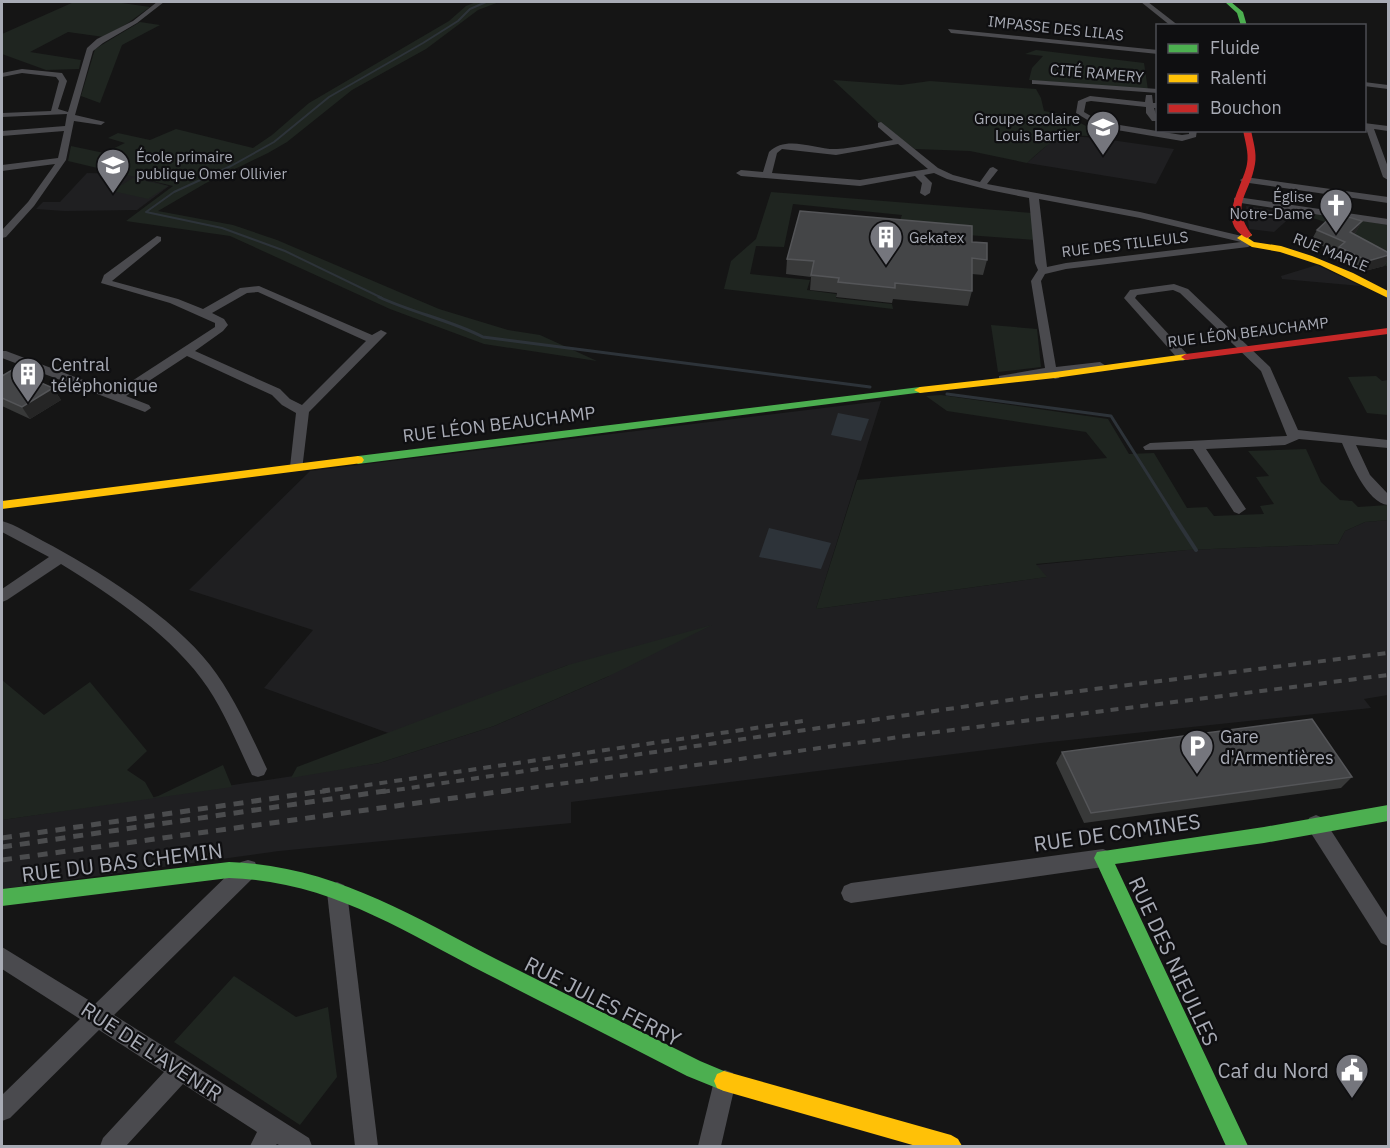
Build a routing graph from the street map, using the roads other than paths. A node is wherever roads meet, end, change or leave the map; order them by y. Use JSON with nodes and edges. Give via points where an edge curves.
{"nodes":[{"id":1,"x":161,"y":2,"type":"edge"},
{"id":2,"x":1144,"y":2,"type":"edge"},
{"id":3,"x":1228,"y":2,"type":"edge"},
{"id":4,"x":1173,"y":24,"type":"edge"},
{"id":5,"x":1243,"y":24,"type":"edge"},
{"id":6,"x":951,"y":31,"type":"dead end"},
{"id":7,"x":1156,"y":52,"type":"edge"},
{"id":8,"x":2,"y":75,"type":"edge"},
{"id":9,"x":1035,"y":82,"type":"dead end"},
{"id":10,"x":1366,"y":84,"type":"edge"},
{"id":11,"x":1389,"y":87,"type":"edge"},
{"id":12,"x":1153,"y":91,"type":"edge"},
{"id":13,"x":1154,"y":105,"type":"edge"},
{"id":14,"x":62,"y":113,"type":"junction"},
{"id":15,"x":2,"y":115,"type":"edge"},
{"id":16,"x":71,"y":115,"type":"junction"},
{"id":17,"x":1155,"y":119,"type":"dead end"},
{"id":18,"x":101,"y":122,"type":"dead end"},
{"id":19,"x":881,"y":125,"type":"dead end"},
{"id":20,"x":1366,"y":125,"type":"edge"},
{"id":21,"x":69,"y":128,"type":"junction"},
{"id":22,"x":1389,"y":128,"type":"edge"},
{"id":23,"x":1193,"y":132,"type":"edge"},
{"id":24,"x":1247,"y":132,"type":"edge"},
{"id":25,"x":2,"y":133,"type":"edge"},
{"id":26,"x":900,"y":141,"type":"junction"},
{"id":27,"x":62,"y":160,"type":"junction"},
{"id":28,"x":2,"y":168,"type":"edge"},
{"id":29,"x":935,"y":170,"type":"junction"},
{"id":30,"x":993,"y":170,"type":"dead end"},
{"id":31,"x":741,"y":173,"type":"dead end"},
{"id":32,"x":917,"y":173,"type":"junction"},
{"id":33,"x":767,"y":176,"type":"junction"},
{"id":34,"x":1389,"y":177,"type":"edge"},
{"id":35,"x":1245,"y":180,"type":"junction"},
{"id":36,"x":982,"y":185,"type":"junction"},
{"id":37,"x":925,"y":193,"type":"dead end"},
{"id":38,"x":1034,"y":195,"type":"junction"},
{"id":39,"x":1237,"y":200,"type":"junction"},
{"id":40,"x":1389,"y":200,"type":"edge"},
{"id":41,"x":1389,"y":222,"type":"edge"},
{"id":42,"x":2,"y":235,"type":"edge"},
{"id":43,"x":157,"y":239,"type":"dead end"},
{"id":44,"x":1252,"y":241,"type":"junction"},
{"id":45,"x":1043,"y":270,"type":"junction"},
{"id":46,"x":1389,"y":294,"type":"edge"},
{"id":47,"x":203,"y":314,"type":"junction"},
{"id":48,"x":1389,"y":331,"type":"edge"},
{"id":49,"x":1245,"y":349,"type":"junction"},
{"id":50,"x":186,"y":351,"type":"junction"},
{"id":51,"x":2,"y":354,"type":"edge"},
{"id":52,"x":1183,"y":357,"type":"junction"},
{"id":53,"x":1054,"y":372,"type":"junction"},
{"id":54,"x":117,"y":397,"type":"junction"},
{"id":55,"x":145,"y":408,"type":"dead end"},
{"id":56,"x":303,"y":411,"type":"junction"},
{"id":57,"x":1293,"y":434,"type":"junction"},
{"id":58,"x":1347,"y":439,"type":"junction"},
{"id":59,"x":1389,"y":444,"type":"edge"},
{"id":60,"x":1197,"y":445,"type":"junction"},
{"id":61,"x":1150,"y":447,"type":"dead end"},
{"id":62,"x":297,"y":467,"type":"junction"},
{"id":63,"x":1387,"y":501,"type":"edge"},
{"id":64,"x":2,"y":505,"type":"edge"},
{"id":65,"x":1239,"y":509,"type":"dead end"},
{"id":66,"x":2,"y":525,"type":"edge"},
{"id":67,"x":62,"y":556,"type":"junction"},
{"id":68,"x":2,"y":596,"type":"edge"},
{"id":69,"x":258,"y":769,"type":"dead end"},
{"id":70,"x":1389,"y":813,"type":"edge"},
{"id":71,"x":1316,"y":824,"type":"junction"},
{"id":72,"x":1103,"y":858,"type":"junction"},
{"id":73,"x":248,"y":869,"type":"junction"},
{"id":74,"x":337,"y":892,"type":"junction"},
{"id":75,"x":851,"y":893,"type":"dead end"},
{"id":76,"x":2,"y":898,"type":"edge"},
{"id":77,"x":1389,"y":936,"type":"edge"},
{"id":78,"x":2,"y":957,"type":"edge"},
{"id":79,"x":98,"y":1016,"type":"junction"},
{"id":80,"x":181,"y":1070,"type":"junction"},
{"id":81,"x":725,"y":1081,"type":"junction"},
{"id":82,"x":2,"y":1110,"type":"edge"},
{"id":83,"x":267,"y":1138,"type":"edge"},
{"id":84,"x":111,"y":1146,"type":"edge"},
{"id":85,"x":302,"y":1146,"type":"edge"},
{"id":86,"x":367,"y":1146,"type":"edge"},
{"id":87,"x":710,"y":1146,"type":"edge"},
{"id":88,"x":951,"y":1146,"type":"edge"},
{"id":89,"x":1237,"y":1146,"type":"edge"}],
"edges":[{"from":1,"to":16,"type":"street","via":[[133,24],[91,48]]},
{"from":2,"to":4,"type":"street"},
{"from":3,"to":5,"type":"street","via":[[1240,12]]},
{"from":6,"to":7,"type":"street","name":"IMPASSE DES LILAS"},
{"from":8,"to":14,"type":"street","via":[[22,71],[59,75],[63,81],[54,110]]},
{"from":9,"to":12,"type":"street","name":"CITÉ RAMERY"},
{"from":10,"to":11,"type":"street"},
{"from":12,"to":13,"type":"street"},
{"from":13,"to":17,"type":"street","via":[[1150,113]]},
{"from":13,"to":23,"type":"street","via":[[1090,98],[1082,101],[1080,113],[1097,124],[1173,136],[1189,137]]},
{"from":14,"to":15,"type":"street"},
{"from":14,"to":16,"type":"street"},
{"from":16,"to":18,"type":"street"},
{"from":16,"to":21,"type":"street"},
{"from":19,"to":26,"type":"street"},
{"from":20,"to":22,"type":"street"},
{"from":20,"to":34,"type":"street"},
{"from":21,"to":25,"type":"street"},
{"from":21,"to":27,"type":"street"},
{"from":24,"to":35,"type":"street","via":[[1251,160]]},
{"from":26,"to":29,"type":"street"},
{"from":26,"to":33,"type":"street","via":[[836,152],[780,147],[773,152]]},
{"from":27,"to":28,"type":"street"},
{"from":27,"to":42,"type":"street","via":[[31,204]]},
{"from":29,"to":32,"type":"street"},
{"from":29,"to":36,"type":"street"},
{"from":30,"to":36,"type":"street"},
{"from":31,"to":33,"type":"street"},
{"from":32,"to":33,"type":"street","via":[[860,183]]},
{"from":32,"to":37,"type":"street","via":[[927,183]]},
{"from":35,"to":39,"type":"street"},
{"from":35,"to":40,"type":"street"},
{"from":36,"to":38,"type":"street"},
{"from":38,"to":44,"type":"street"},
{"from":38,"to":45,"type":"street"},
{"from":39,"to":41,"type":"street"},
{"from":39,"to":44,"type":"street","via":[[1237,224]]},
{"from":43,"to":47,"type":"street","via":[[108,277],[106,283],[174,301]]},
{"from":44,"to":45,"type":"street","name":"RUE DES TILLEULS"},
{"from":44,"to":46,"type":"street","name":"RUE MARLE","via":[[1311,260]]},
{"from":45,"to":53,"type":"street","name":"RUE DES TILLEULS","via":[[1036,281]]},
{"from":47,"to":50,"type":"street","via":[[222,323],[221,327]]},
{"from":47,"to":56,"type":"street","via":[[244,290],[255,289],[378,337]]},
{"from":48,"to":49,"type":"street","name":"RUE LÉON BEAUCHAMP"},
{"from":49,"to":52,"type":"street","name":"RUE LÉON BEAUCHAMP"},
{"from":49,"to":52,"type":"street","via":[[1184,291],[1174,287],[1134,292],[1129,298]]},
{"from":49,"to":57,"type":"street","via":[[1269,373]]},
{"from":50,"to":54,"type":"street"},
{"from":50,"to":56,"type":"street","via":[[276,392]]},
{"from":51,"to":54,"type":"street"},
{"from":52,"to":53,"type":"street","name":"RUE LÉON BEAUCHAMP"},
{"from":53,"to":62,"type":"street","name":"RUE LÉON BEAUCHAMP"},
{"from":54,"to":55,"type":"street"},
{"from":56,"to":62,"type":"street"},
{"from":57,"to":58,"type":"street"},
{"from":57,"to":60,"type":"street","via":[[1293,438],[1285,441]]},
{"from":58,"to":59,"type":"street"},
{"from":58,"to":63,"type":"street","via":[[1364,477]]},
{"from":60,"to":61,"type":"street"},
{"from":60,"to":65,"type":"street"},
{"from":62,"to":64,"type":"street","name":"RUE LÉON BEAUCHAMP"},
{"from":66,"to":67,"type":"street"},
{"from":67,"to":68,"type":"street"},
{"from":67,"to":69,"type":"street","via":[[133,604],[198,663],[219,692]]},
{"from":70,"to":71,"type":"street","name":"RUE DE COMINES"},
{"from":71,"to":72,"type":"street","name":"RUE DE COMINES"},
{"from":71,"to":77,"type":"street"},
{"from":72,"to":75,"type":"street","name":"RUE DE COMINES"},
{"from":72,"to":89,"type":"street","name":"RUE DES NIEULLES"},
{"from":73,"to":74,"type":"street","name":"RUE JULES FERRY","via":[[302,877]]},
{"from":73,"to":76,"type":"street","name":"RUE DU BAS CHEMIN"},
{"from":73,"to":79,"type":"street"},
{"from":74,"to":81,"type":"street","name":"RUE JULES FERRY","via":[[677,1062]]},
{"from":74,"to":86,"type":"street"},
{"from":78,"to":79,"type":"street","name":"RUE DE L'AVENIR"},
{"from":79,"to":80,"type":"street","name":"RUE DE L'AVENIR"},
{"from":79,"to":82,"type":"street"},
{"from":80,"to":83,"type":"street","name":"RUE DE L'AVENIR"},
{"from":80,"to":84,"type":"street"},
{"from":81,"to":87,"type":"street"},
{"from":81,"to":88,"type":"street","name":"RUE JULES FERRY"},
{"from":83,"to":85,"type":"street","name":"RUE DE L'AVENIR"}]}
